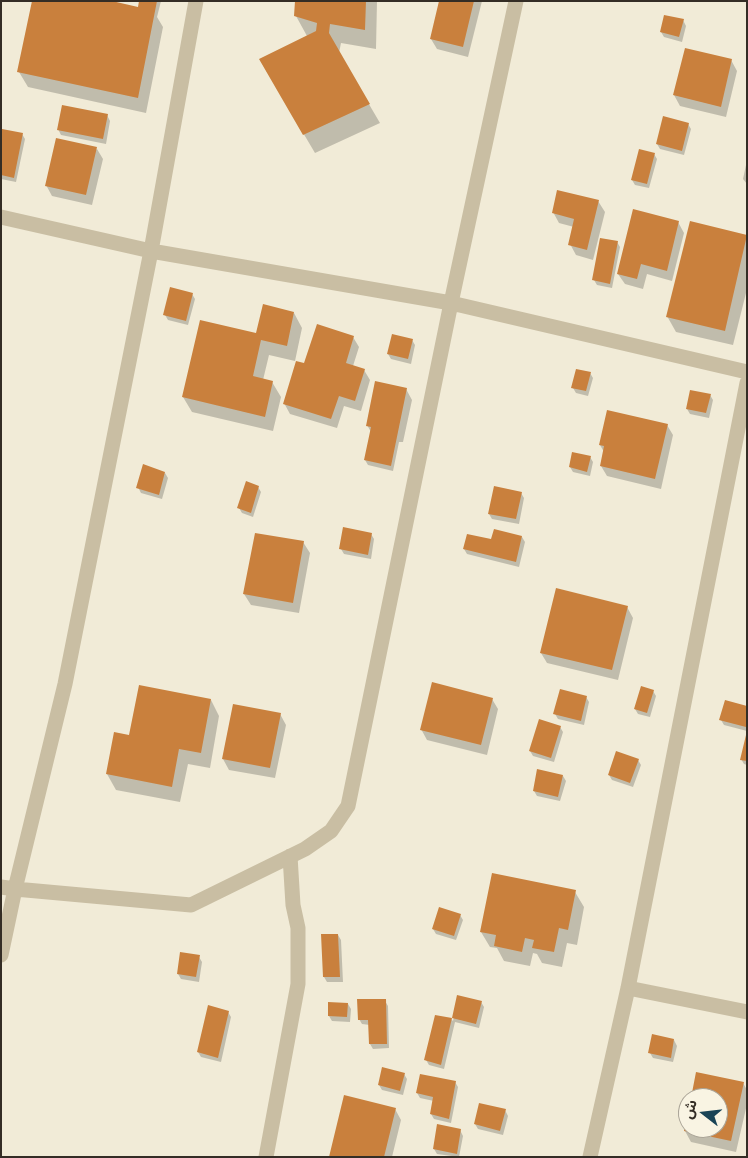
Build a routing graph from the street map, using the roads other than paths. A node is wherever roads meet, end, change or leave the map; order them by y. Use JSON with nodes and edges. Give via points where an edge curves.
{"nodes":[{"id":1,"x":196,"y":1,"type":"edge"},
{"id":2,"x":516,"y":1,"type":"edge"},
{"id":3,"x":1,"y":217,"type":"edge"},
{"id":4,"x":151,"y":251,"type":"junction"},
{"id":5,"x":450,"y":303,"type":"junction"},
{"id":6,"x":747,"y":372,"type":"edge"},
{"id":7,"x":747,"y":383,"type":"edge"},
{"id":8,"x":290,"y":856,"type":"junction"},
{"id":9,"x":8,"y":888,"type":"edge"},
{"id":10,"x":1,"y":955,"type":"edge"},
{"id":11,"x":628,"y":988,"type":"junction"},
{"id":12,"x":747,"y":1012,"type":"edge"},
{"id":13,"x":266,"y":1157,"type":"edge"},
{"id":14,"x":590,"y":1157,"type":"edge"}],
"edges":[{"from":1,"to":4,"type":"street"},
{"from":2,"to":5,"type":"street"},
{"from":3,"to":4,"type":"street"},
{"from":4,"to":5,"type":"street"},
{"from":4,"to":9,"type":"street","via":[[65,684]]},
{"from":5,"to":6,"type":"street"},
{"from":5,"to":8,"type":"street","via":[[348,806],[325,836]]},
{"from":7,"to":11,"type":"street"},
{"from":8,"to":9,"type":"street","via":[[191,904]]},
{"from":8,"to":13,"type":"street","via":[[298,928],[298,984]]},
{"from":9,"to":10,"type":"street"},
{"from":11,"to":12,"type":"street"},
{"from":11,"to":14,"type":"street"}]}
